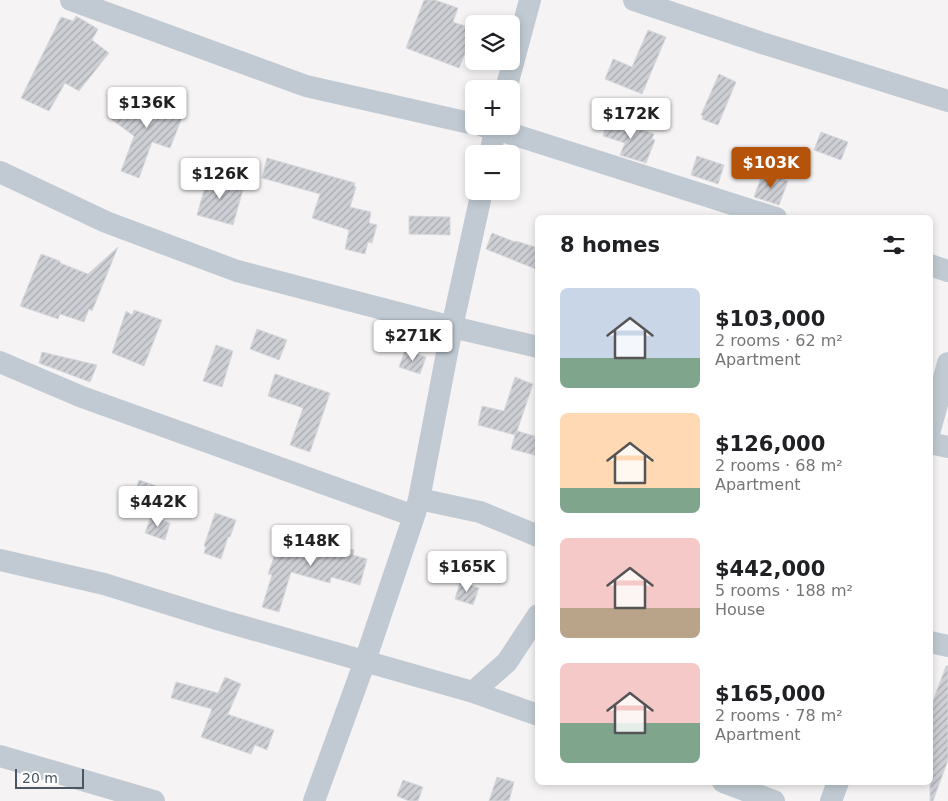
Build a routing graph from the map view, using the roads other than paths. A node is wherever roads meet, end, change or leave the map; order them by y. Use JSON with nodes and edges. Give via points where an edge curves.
{"nodes":[{"id":1,"x":71,"y":0,"type":"edge"},
{"id":2,"x":530,"y":0,"type":"edge"},
{"id":3,"x":634,"y":0,"type":"edge"},
{"id":4,"x":508,"y":80,"type":"edge"},
{"id":5,"x":948,"y":101,"type":"edge"},
{"id":6,"x":465,"y":122,"type":"edge"},
{"id":7,"x":517,"y":135,"type":"edge"},
{"id":8,"x":0,"y":172,"type":"edge"},
{"id":9,"x":480,"y":200,"type":"edge"},
{"id":10,"x":767,"y":215,"type":"edge"},
{"id":11,"x":933,"y":266,"type":"edge"},
{"id":12,"x":948,"y":271,"type":"edge"},
{"id":13,"x":452,"y":327,"type":"junction"},
{"id":14,"x":535,"y":346,"type":"edge"},
{"id":15,"x":0,"y":362,"type":"edge"},
{"id":16,"x":948,"y":362,"type":"edge"},
{"id":17,"x":933,"y":419,"type":"edge"},
{"id":18,"x":933,"y":444,"type":"edge"},
{"id":19,"x":948,"y":447,"type":"edge"},
{"id":20,"x":417,"y":507,"type":"junction"},
{"id":21,"x":535,"y":535,"type":"edge"},
{"id":22,"x":0,"y":560,"type":"edge"},
{"id":23,"x":535,"y":620,"type":"edge"},
{"id":24,"x":933,"y":643,"type":"edge"},
{"id":25,"x":948,"y":646,"type":"edge"},
{"id":26,"x":365,"y":661,"type":"junction"},
{"id":27,"x":473,"y":692,"type":"junction"},
{"id":28,"x":535,"y":714,"type":"edge"},
{"id":29,"x":0,"y":756,"type":"edge"},
{"id":30,"x":731,"y":785,"type":"edge"},
{"id":31,"x":837,"y":785,"type":"edge"},
{"id":32,"x":154,"y":801,"type":"edge"},
{"id":33,"x":314,"y":801,"type":"edge"},
{"id":34,"x":774,"y":801,"type":"edge"},
{"id":35,"x":832,"y":801,"type":"edge"}],
"edges":[{"from":1,"to":6,"type":"street","via":[[306,86]]},
{"from":2,"to":4,"type":"street"},
{"from":3,"to":5,"type":"street"},
{"from":7,"to":10,"type":"street"},
{"from":8,"to":13,"type":"street","via":[[106,222],[237,271]]},
{"from":9,"to":13,"type":"street"},
{"from":11,"to":12,"type":"street"},
{"from":13,"to":14,"type":"street"},
{"from":13,"to":20,"type":"street"},
{"from":15,"to":20,"type":"street","via":[[82,397]]},
{"from":16,"to":17,"type":"street"},
{"from":18,"to":19,"type":"street"},
{"from":20,"to":21,"type":"street","via":[[480,512]]},
{"from":20,"to":26,"type":"street"},
{"from":22,"to":26,"type":"street","via":[[104,584]]},
{"from":23,"to":27,"type":"street","via":[[507,662]]},
{"from":24,"to":25,"type":"street"},
{"from":26,"to":27,"type":"street"},
{"from":26,"to":33,"type":"street"},
{"from":27,"to":28,"type":"street"},
{"from":29,"to":32,"type":"street"},
{"from":30,"to":34,"type":"street"},
{"from":31,"to":35,"type":"street"}]}
